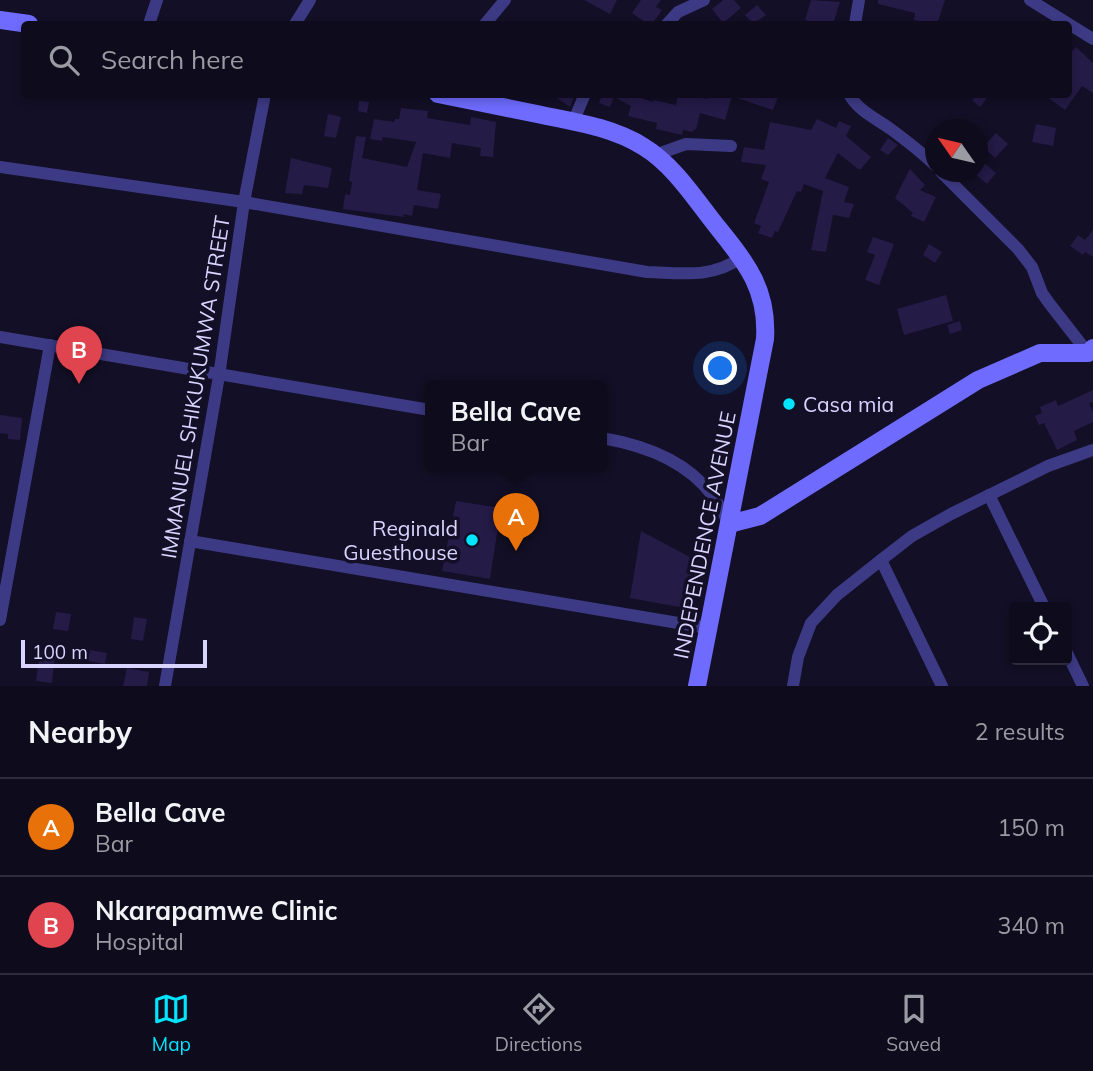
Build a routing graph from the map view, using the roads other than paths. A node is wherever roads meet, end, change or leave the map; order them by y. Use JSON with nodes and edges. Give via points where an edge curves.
{"nodes":[{"id":1,"x":157,"y":0,"type":"edge"},
{"id":2,"x":310,"y":0,"type":"edge"},
{"id":3,"x":505,"y":0,"type":"edge"},
{"id":4,"x":705,"y":0,"type":"edge"},
{"id":5,"x":859,"y":0,"type":"edge"},
{"id":6,"x":1030,"y":0,"type":"edge"},
{"id":7,"x":677,"y":6,"type":"edge"},
{"id":8,"x":0,"y":19,"type":"edge"},
{"id":9,"x":150,"y":21,"type":"edge"},
{"id":10,"x":297,"y":21,"type":"edge"},
{"id":11,"x":488,"y":21,"type":"edge"},
{"id":12,"x":856,"y":21,"type":"edge"},
{"id":13,"x":1064,"y":21,"type":"edge"},
{"id":14,"x":21,"y":23,"type":"edge"},
{"id":15,"x":1072,"y":26,"type":"edge"},
{"id":16,"x":1093,"y":39,"type":"edge"},
{"id":17,"x":264,"y":98,"type":"edge"},
{"id":18,"x":459,"y":98,"type":"edge"},
{"id":19,"x":582,"y":98,"type":"edge"},
{"id":20,"x":851,"y":98,"type":"edge"},
{"id":21,"x":573,"y":122,"type":"junction"},
{"id":22,"x":731,"y":146,"type":"dead end"},
{"id":23,"x":654,"y":155,"type":"junction"},
{"id":24,"x":925,"y":157,"type":"edge"},
{"id":25,"x":0,"y":167,"type":"edge"},
{"id":26,"x":951,"y":182,"type":"edge"},
{"id":27,"x":244,"y":202,"type":"junction"},
{"id":28,"x":742,"y":257,"type":"junction"},
{"id":29,"x":0,"y":337,"type":"edge"},
{"id":30,"x":50,"y":345,"type":"junction"},
{"id":31,"x":1090,"y":351,"type":"edge"},
{"id":32,"x":219,"y":376,"type":"junction"},
{"id":33,"x":425,"y":409,"type":"edge"},
{"id":34,"x":607,"y":440,"type":"edge"},
{"id":35,"x":1093,"y":450,"type":"edge"},
{"id":36,"x":989,"y":495,"type":"junction"},
{"id":37,"x":729,"y":524,"type":"junction"},
{"id":38,"x":190,"y":541,"type":"junction"},
{"id":39,"x":881,"y":560,"type":"junction"},
{"id":40,"x":1042,"y":602,"type":"edge"},
{"id":41,"x":0,"y":620,"type":"edge"},
{"id":42,"x":708,"y":628,"type":"junction"},
{"id":43,"x":1072,"y":663,"type":"edge"},
{"id":44,"x":164,"y":686,"type":"edge"},
{"id":45,"x":697,"y":686,"type":"edge"},
{"id":46,"x":793,"y":686,"type":"edge"},
{"id":47,"x":942,"y":686,"type":"edge"},
{"id":48,"x":1083,"y":686,"type":"edge"}],
"edges":[{"from":1,"to":9,"type":"street"},
{"from":2,"to":10,"type":"street"},
{"from":3,"to":11,"type":"street"},
{"from":4,"to":7,"type":"street"},
{"from":5,"to":12,"type":"street"},
{"from":6,"to":13,"type":"street"},
{"from":8,"to":14,"type":"street"},
{"from":15,"to":16,"type":"street"},
{"from":17,"to":27,"type":"street","name":"IMMANUEL SHIKUKUMWA STREET"},
{"from":18,"to":21,"type":"street","name":"INDEPENDENCE AVENUE"},
{"from":19,"to":21,"type":"street"},
{"from":20,"to":24,"type":"street"},
{"from":21,"to":23,"type":"street","name":"INDEPENDENCE AVENUE","via":[[627,138]]},
{"from":22,"to":23,"type":"street","via":[[686,144]]},
{"from":23,"to":28,"type":"street","name":"INDEPENDENCE AVENUE"},
{"from":25,"to":27,"type":"street"},
{"from":26,"to":31,"type":"street","via":[[1018,249],[1049,303]]},
{"from":27,"to":28,"type":"street","via":[[647,272],[718,271]]},
{"from":27,"to":32,"type":"street","name":"IMMANUEL SHIKUKUMWA STREET"},
{"from":28,"to":37,"type":"street","name":"INDEPENDENCE AVENUE","via":[[762,295],[766,323]]},
{"from":29,"to":30,"type":"street"},
{"from":30,"to":32,"type":"street"},
{"from":30,"to":41,"type":"street"},
{"from":31,"to":37,"type":"street","via":[[1040,353],[978,380],[760,516]]},
{"from":32,"to":33,"type":"street"},
{"from":32,"to":38,"type":"street","name":"IMMANUEL SHIKUKUMWA STREET"},
{"from":34,"to":37,"type":"street","via":[[642,447],[675,463],[712,495]]},
{"from":35,"to":36,"type":"street"},
{"from":36,"to":39,"type":"street","via":[[912,536]]},
{"from":36,"to":40,"type":"street"},
{"from":37,"to":42,"type":"street","name":"INDEPENDENCE AVENUE"},
{"from":38,"to":42,"type":"street"},
{"from":38,"to":44,"type":"street","name":"IMMANUEL SHIKUKUMWA STREET"},
{"from":39,"to":46,"type":"street","via":[[811,623]]},
{"from":39,"to":47,"type":"street"},
{"from":42,"to":45,"type":"street","name":"INDEPENDENCE AVENUE"},
{"from":43,"to":48,"type":"street"}]}
